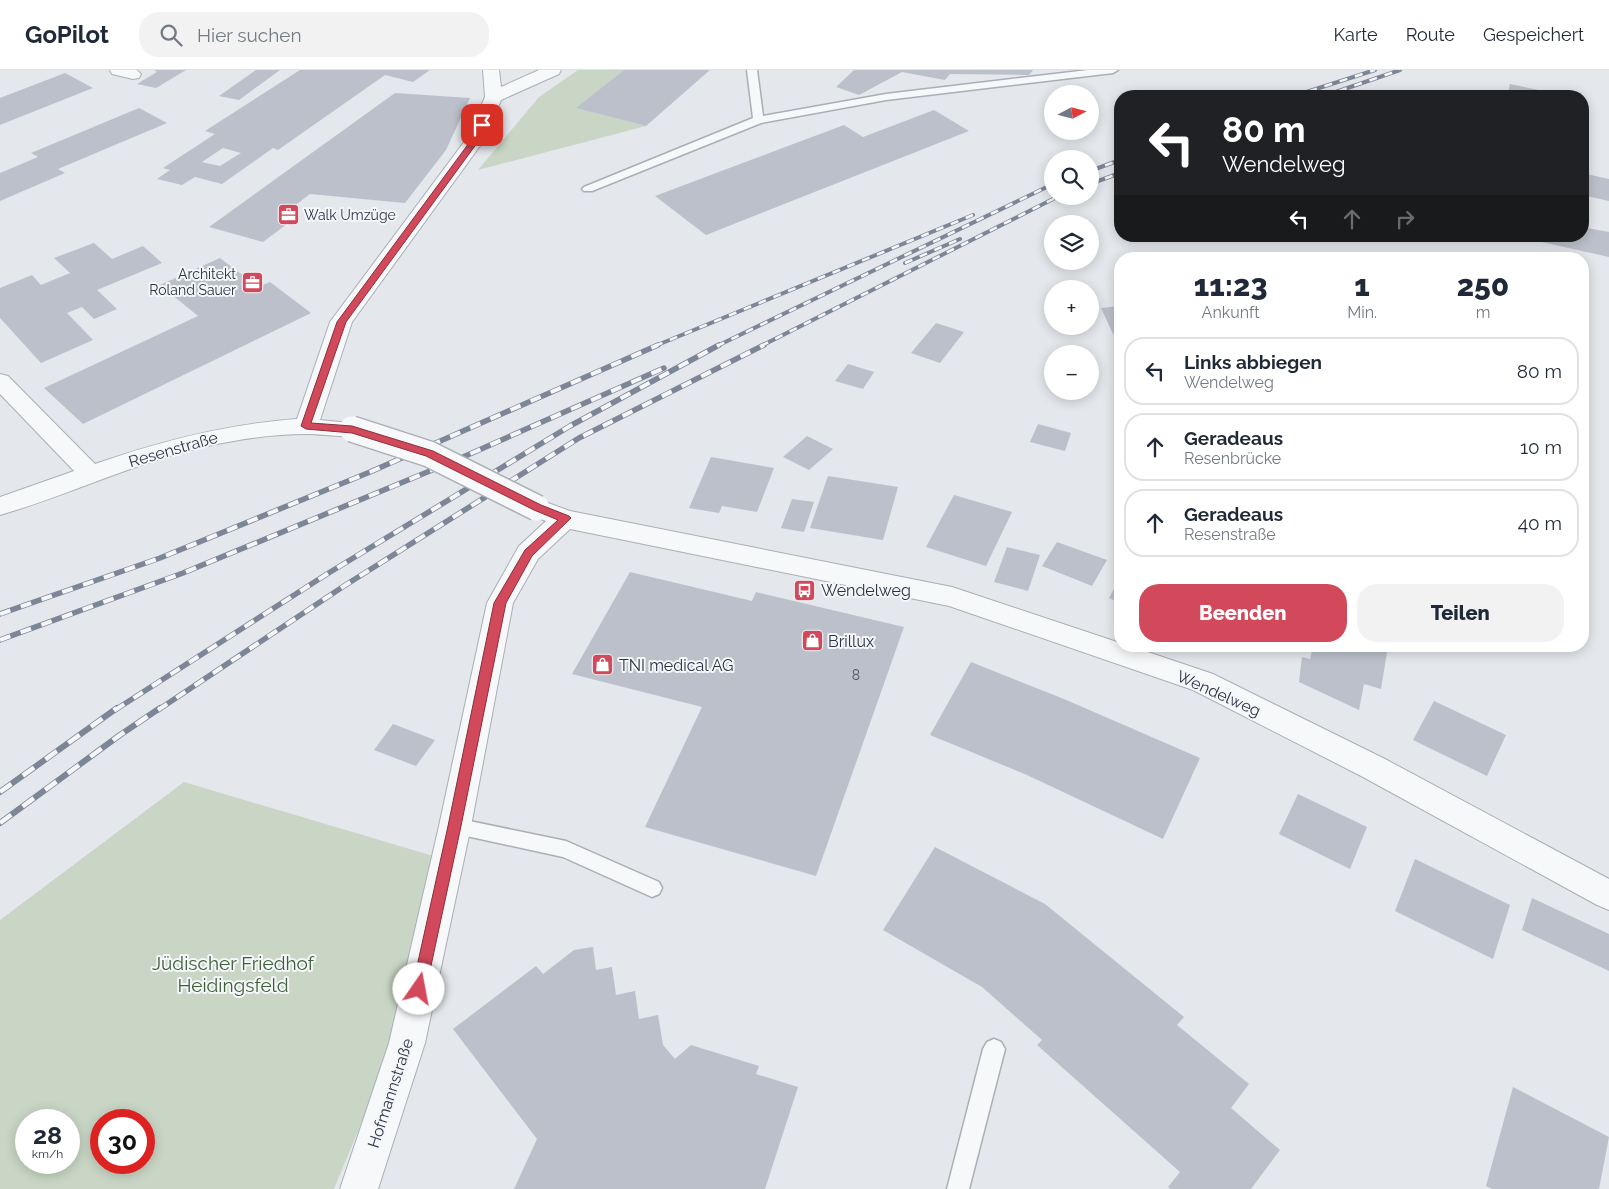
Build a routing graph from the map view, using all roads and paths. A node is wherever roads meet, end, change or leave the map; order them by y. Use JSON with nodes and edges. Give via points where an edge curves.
{"nodes":[{"id":1,"x":491,"y":70,"type":"edge"},
{"id":2,"x":553,"y":70,"type":"edge"},
{"id":3,"x":752,"y":70,"type":"edge"},
{"id":4,"x":1113,"y":70,"type":"edge"},
{"id":5,"x":494,"y":98,"type":"junction"},
{"id":6,"x":758,"y":120,"type":"junction"},
{"id":7,"x":588,"y":189,"type":"dead end"},
{"id":8,"x":0,"y":381,"type":"edge"},
{"id":9,"x":306,"y":426,"type":"junction"},
{"id":10,"x":90,"y":473,"type":"junction"},
{"id":11,"x":0,"y":506,"type":"edge"},
{"id":12,"x":537,"y":508,"type":"joint"},
{"id":13,"x":565,"y":518,"type":"junction"},
{"id":14,"x":1114,"y":652,"type":"edge"},
{"id":15,"x":1114,"y":652,"type":"edge"},
{"id":16,"x":455,"y":826,"type":"junction"},
{"id":17,"x":652,"y":888,"type":"dead end"},
{"id":18,"x":1609,"y":895,"type":"edge"},
{"id":19,"x":994,"y":1049,"type":"dead end"},
{"id":20,"x":359,"y":1189,"type":"edge"},
{"id":21,"x":958,"y":1189,"type":"edge"}],
"edges":[{"from":1,"to":5,"type":"street"},
{"from":2,"to":5,"type":"street"},
{"from":3,"to":6,"type":"lane"},
{"from":4,"to":6,"type":"lane","via":[[886,97]]},
{"from":5,"to":9,"type":"street","via":[[476,139],[341,322]]},
{"from":6,"to":7,"type":"lane"},
{"from":8,"to":10,"type":"street"},
{"from":9,"to":10,"type":"street","name":"Resenstraße","via":[[229,433]]},
{"from":9,"to":12,"type":"street","name":"Resenstraße","bridge":true,"via":[[352,429],[430,454]]},
{"from":10,"to":11,"type":"street","name":"Resenstraße"},
{"from":12,"to":13,"type":"street","name":"Wendelweg"},
{"from":13,"to":15,"type":"street","name":"Wendelweg","via":[[952,597]]},
{"from":13,"to":16,"type":"street","name":"Hofmannstraße","via":[[528,553],[500,603]]},
{"from":14,"to":18,"type":"street","name":"Wendelweg","via":[[1203,682],[1374,768]]},
{"from":16,"to":17,"type":"lane","via":[[566,849]]},
{"from":16,"to":20,"type":"street","name":"Hofmannstraße","via":[[407,1044]]},
{"from":19,"to":21,"type":"lane"}]}
